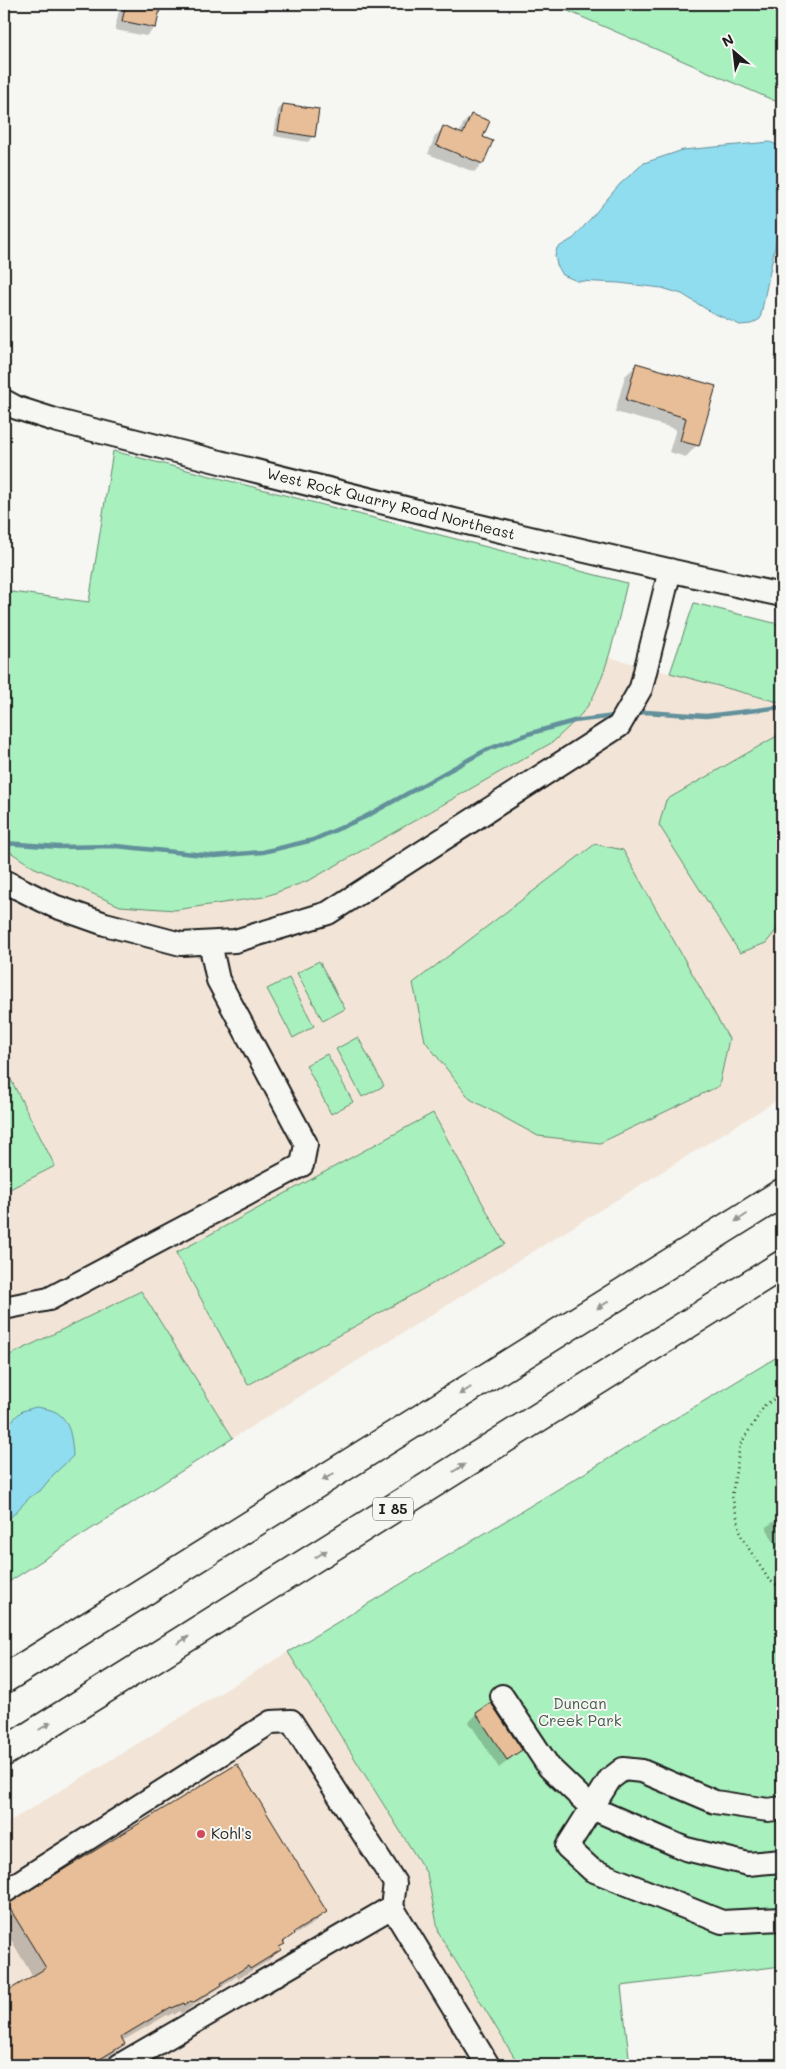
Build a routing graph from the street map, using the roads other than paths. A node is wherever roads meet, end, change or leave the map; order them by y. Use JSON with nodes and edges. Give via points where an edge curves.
{"nodes":[{"id":1,"x":4,"y":401,"type":"edge"},
{"id":2,"x":670,"y":570,"type":"junction"},
{"id":3,"x":782,"y":595,"type":"edge"},
{"id":4,"x":4,"y":881,"type":"edge"},
{"id":5,"x":210,"y":943,"type":"junction"},
{"id":6,"x":782,"y":1192,"type":"edge"},
{"id":7,"x":782,"y":1265,"type":"edge"},
{"id":8,"x":4,"y":1308,"type":"edge"},
{"id":9,"x":4,"y":1679,"type":"edge"},
{"id":10,"x":502,"y":1696,"type":"dead end"},
{"id":11,"x":4,"y":1752,"type":"edge"},
{"id":12,"x":592,"y":1808,"type":"junction"},
{"id":13,"x":782,"y":1808,"type":"edge"},
{"id":14,"x":782,"y":1861,"type":"edge"},
{"id":15,"x":4,"y":1892,"type":"edge"},
{"id":16,"x":392,"y":1907,"type":"junction"},
{"id":17,"x":782,"y":1919,"type":"edge"},
{"id":18,"x":120,"y":2065,"type":"edge"},
{"id":19,"x":488,"y":2065,"type":"edge"}],
"edges":[{"from":1,"to":2,"type":"street","name":"West Rock Quarry Road Northeast","via":[[67,424]]},
{"from":2,"to":3,"type":"street","name":"West Rock Quarry Road Northeast"},
{"from":2,"to":5,"type":"street","via":[[641,688],[618,726],[328,913],[235,941]]},
{"from":4,"to":5,"type":"street","via":[[54,906],[105,924],[180,944]]},
{"from":5,"to":8,"type":"street","via":[[218,980],[306,1144],[302,1166],[50,1299]]},
{"from":6,"to":9,"type":"highway","one_way":true},
{"from":11,"to":7,"type":"highway","number":"I 85","one_way":true},
{"from":10,"to":12,"type":"street","via":[[549,1767]]},
{"from":12,"to":13,"type":"street","via":[[610,1779],[623,1769],[642,1771],[715,1802],[768,1810]]},
{"from":12,"to":14,"type":"street","via":[[686,1849],[748,1864]]},
{"from":12,"to":17,"type":"street","via":[[568,1847],[592,1870],[722,1922]]},
{"from":15,"to":16,"type":"street","via":[[271,1722],[291,1721],[395,1883]]},
{"from":16,"to":18,"type":"street"},
{"from":16,"to":19,"type":"street"}]}
